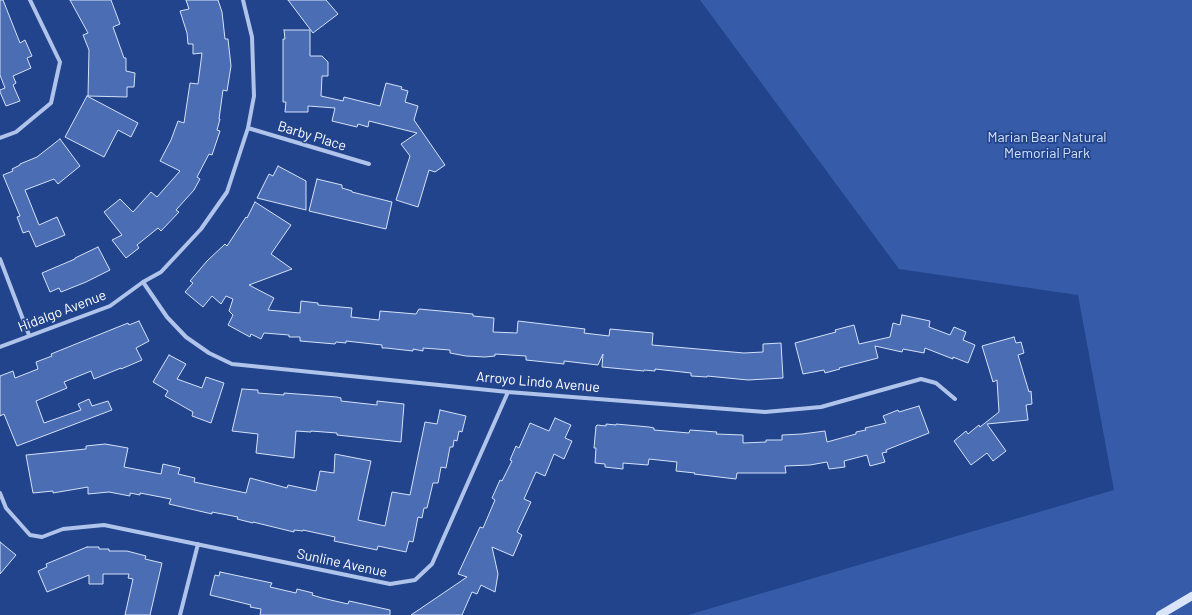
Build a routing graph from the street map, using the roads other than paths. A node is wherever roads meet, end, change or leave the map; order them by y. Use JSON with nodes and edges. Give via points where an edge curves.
{"nodes":[{"id":1,"x":30,"y":0,"type":"edge"},
{"id":2,"x":244,"y":0,"type":"edge"},
{"id":3,"x":248,"y":128,"type":"junction"},
{"id":4,"x":0,"y":138,"type":"edge"},
{"id":5,"x":370,"y":164,"type":"dead end"},
{"id":6,"x":0,"y":259,"type":"edge"},
{"id":7,"x":143,"y":282,"type":"junction"},
{"id":8,"x":30,"y":335,"type":"junction"},
{"id":9,"x":0,"y":347,"type":"edge"},
{"id":10,"x":508,"y":392,"type":"junction"},
{"id":11,"x":955,"y":399,"type":"dead end"},
{"id":12,"x":0,"y":493,"type":"edge"},
{"id":13,"x":198,"y":544,"type":"junction"},
{"id":14,"x":1192,"y":596,"type":"edge"},
{"id":15,"x":180,"y":615,"type":"edge"},
{"id":16,"x":1160,"y":615,"type":"edge"}],
"edges":[{"from":1,"to":4,"type":"street","via":[[60,62],[51,103],[16,132]]},
{"from":2,"to":3,"type":"street","name":"Hidalgo Avenue","via":[[252,37],[254,96]]},
{"from":3,"to":5,"type":"street","name":"Barby Place"},
{"from":3,"to":7,"type":"street","name":"Hidalgo Avenue","via":[[227,192],[196,234],[161,272]]},
{"from":6,"to":8,"type":"street"},
{"from":7,"to":8,"type":"street","name":"Hidalgo Avenue","via":[[110,306]]},
{"from":7,"to":10,"type":"street","name":"Arroyo Lindo Avenue","via":[[167,317],[186,338],[232,364]]},
{"from":8,"to":9,"type":"street","name":"Hidalgo Avenue"},
{"from":10,"to":11,"type":"street","name":"Arroyo Lindo Avenue","via":[[765,412],[821,407],[922,379],[936,383]]},
{"from":10,"to":13,"type":"street","name":"Sunline Avenue","via":[[432,564],[414,580],[390,584]]},
{"from":12,"to":13,"type":"street","name":"Sunline Avenue","via":[[6,508],[30,535],[42,538],[63,529],[104,525]]},
{"from":13,"to":15,"type":"street"},
{"from":14,"to":16,"type":"main road"}]}
